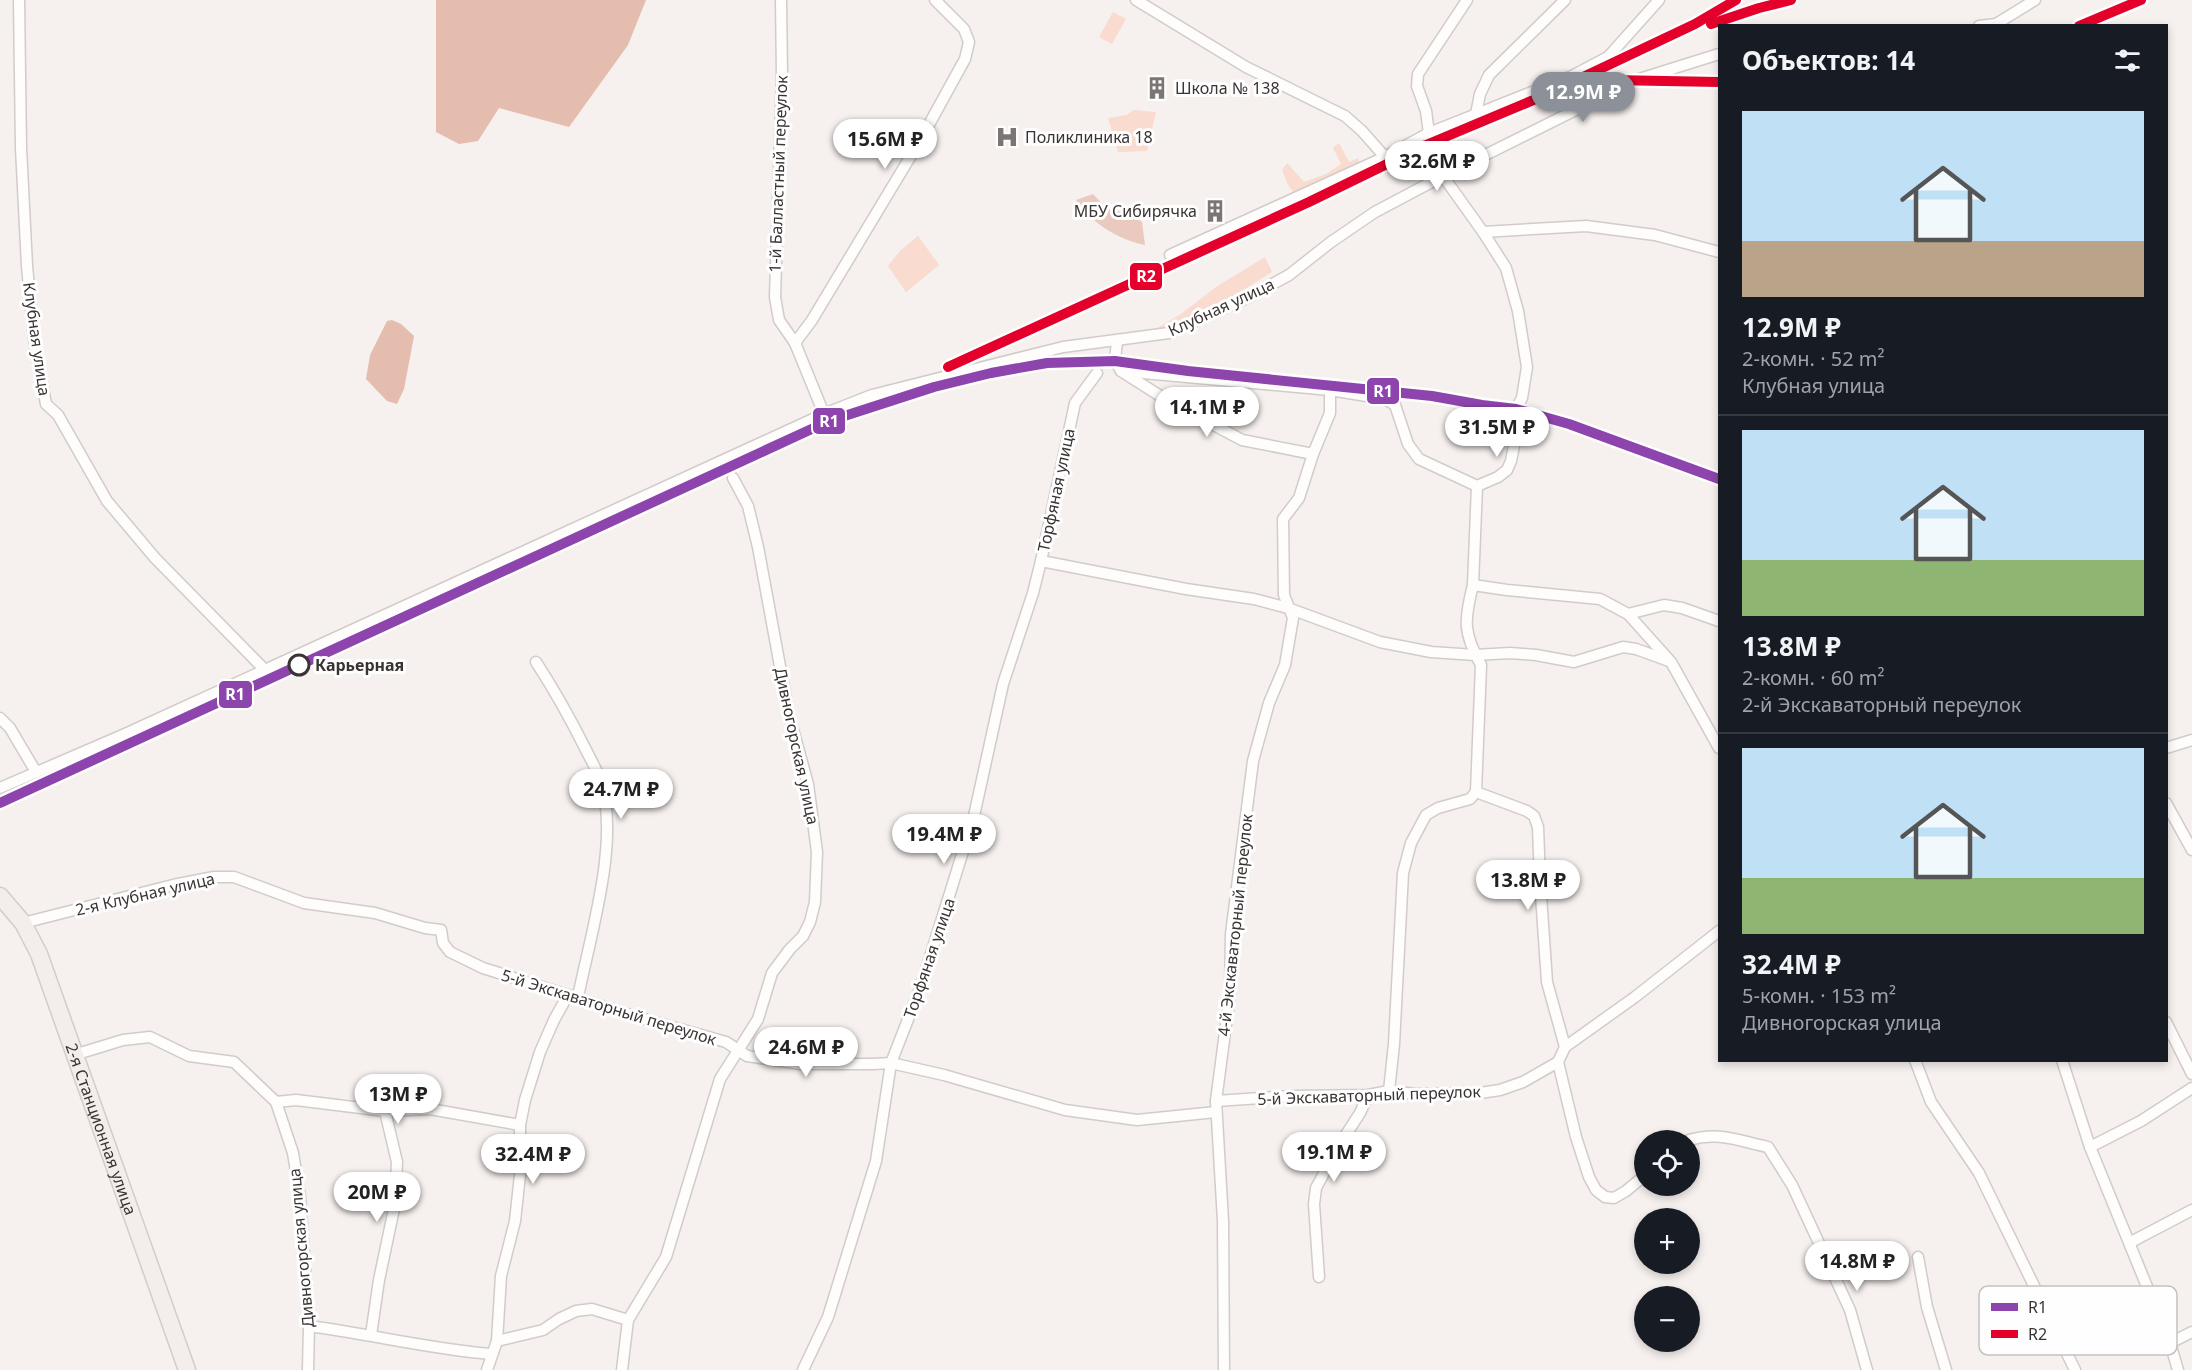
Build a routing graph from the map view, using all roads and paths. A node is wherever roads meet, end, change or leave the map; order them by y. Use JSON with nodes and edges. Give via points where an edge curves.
{"nodes":[{"id":1,"x":19,"y":0,"type":"edge"},
{"id":2,"x":781,"y":0,"type":"edge"},
{"id":3,"x":935,"y":0,"type":"edge"},
{"id":4,"x":1136,"y":0,"type":"edge"},
{"id":5,"x":1467,"y":0,"type":"edge"},
{"id":6,"x":1565,"y":0,"type":"edge"},
{"id":7,"x":1659,"y":0,"type":"edge"},
{"id":8,"x":2035,"y":0,"type":"edge"},
{"id":9,"x":1996,"y":24,"type":"edge"},
{"id":10,"x":1718,"y":54,"type":"edge"},
{"id":11,"x":1476,"y":114,"type":"junction"},
{"id":12,"x":1428,"y":134,"type":"junction"},
{"id":13,"x":1385,"y":157,"type":"junction"},
{"id":14,"x":1443,"y":176,"type":"junction"},
{"id":15,"x":1483,"y":232,"type":"junction"},
{"id":16,"x":1718,"y":252,"type":"edge"},
{"id":17,"x":1170,"y":255,"type":"dead end"},
{"id":18,"x":1117,"y":341,"type":"junction"},
{"id":19,"x":795,"y":343,"type":"junction"},
{"id":20,"x":1121,"y":371,"type":"junction"},
{"id":21,"x":1097,"y":373,"type":"dead end"},
{"id":22,"x":1330,"y":390,"type":"junction"},
{"id":23,"x":824,"y":414,"type":"junction"},
{"id":24,"x":1313,"y":454,"type":"junction"},
{"id":25,"x":733,"y":478,"type":"dead end"},
{"id":26,"x":1477,"y":486,"type":"junction"},
{"id":27,"x":1041,"y":561,"type":"junction"},
{"id":28,"x":1473,"y":585,"type":"junction"},
{"id":29,"x":1288,"y":608,"type":"junction"},
{"id":30,"x":1628,"y":615,"type":"junction"},
{"id":31,"x":1718,"y":621,"type":"edge"},
{"id":32,"x":1475,"y":655,"type":"junction"},
{"id":33,"x":536,"y":662,"type":"dead end"},
{"id":34,"x":1671,"y":662,"type":"junction"},
{"id":35,"x":264,"y":669,"type":"junction"},
{"id":36,"x":0,"y":718,"type":"edge"},
{"id":37,"x":2192,"y":740,"type":"edge"},
{"id":38,"x":1718,"y":746,"type":"edge"},
{"id":39,"x":2168,"y":747,"type":"edge"},
{"id":40,"x":36,"y":772,"type":"junction"},
{"id":41,"x":0,"y":788,"type":"edge"},
{"id":42,"x":1476,"y":792,"type":"junction"},
{"id":43,"x":2168,"y":807,"type":"edge"},
{"id":44,"x":2192,"y":850,"type":"edge"},
{"id":45,"x":0,"y":896,"type":"edge"},
{"id":46,"x":23,"y":923,"type":"junction"},
{"id":47,"x":441,"y":930,"type":"joint"},
{"id":48,"x":1718,"y":932,"type":"edge"},
{"id":49,"x":573,"y":996,"type":"junction"},
{"id":50,"x":2168,"y":1026,"type":"edge"},
{"id":51,"x":1565,"y":1047,"type":"junction"},
{"id":52,"x":738,"y":1050,"type":"junction"},
{"id":53,"x":74,"y":1056,"type":"junction"},
{"id":54,"x":1558,"y":1062,"type":"junction"},
{"id":55,"x":1916,"y":1062,"type":"edge"},
{"id":56,"x":2063,"y":1062,"type":"edge"},
{"id":57,"x":891,"y":1063,"type":"junction"},
{"id":58,"x":2192,"y":1074,"type":"edge"},
{"id":59,"x":2192,"y":1088,"type":"edge"},
{"id":60,"x":1389,"y":1091,"type":"junction"},
{"id":61,"x":1368,"y":1095,"type":"junction"},
{"id":62,"x":276,"y":1102,"type":"junction"},
{"id":63,"x":1216,"y":1106,"type":"junction"},
{"id":64,"x":385,"y":1111,"type":"junction"},
{"id":65,"x":520,"y":1125,"type":"junction"},
{"id":66,"x":1700,"y":1137,"type":"edge"},
{"id":67,"x":2090,"y":1147,"type":"junction"},
{"id":68,"x":1634,"y":1184,"type":"edge"},
{"id":69,"x":2192,"y":1210,"type":"edge"},
{"id":70,"x":2131,"y":1242,"type":"junction"},
{"id":71,"x":1918,"y":1257,"type":"dead end"},
{"id":72,"x":1319,"y":1277,"type":"dead end"},
{"id":73,"x":2034,"y":1286,"type":"edge"},
{"id":74,"x":2148,"y":1286,"type":"edge"},
{"id":75,"x":628,"y":1320,"type":"junction"},
{"id":76,"x":309,"y":1326,"type":"junction"},
{"id":77,"x":2192,"y":1332,"type":"edge"},
{"id":78,"x":371,"y":1335,"type":"junction"},
{"id":79,"x":2177,"y":1340,"type":"edge"},
{"id":80,"x":496,"y":1341,"type":"junction"},
{"id":81,"x":491,"y":1354,"type":"junction"},
{"id":82,"x":2068,"y":1355,"type":"edge"},
{"id":83,"x":2174,"y":1355,"type":"edge"},
{"id":84,"x":187,"y":1370,"type":"edge"},
{"id":85,"x":308,"y":1370,"type":"edge"},
{"id":86,"x":487,"y":1370,"type":"edge"},
{"id":87,"x":622,"y":1370,"type":"edge"},
{"id":88,"x":803,"y":1370,"type":"edge"},
{"id":89,"x":1224,"y":1370,"type":"edge"},
{"id":90,"x":1868,"y":1370,"type":"edge"},
{"id":91,"x":1946,"y":1370,"type":"edge"},
{"id":92,"x":2075,"y":1370,"type":"edge"},
{"id":93,"x":2178,"y":1370,"type":"edge"}],
"edges":[{"from":1,"to":35,"type":"street","name":"Клубная улица","via":[[27,266],[34,339],[46,404],[58,415],[107,501],[155,558]]},
{"from":2,"to":19,"type":"street","name":"1-й Балластный переулок","via":[[775,297],[779,320]]},
{"from":3,"to":19,"type":"street","via":[[964,29],[969,42],[965,59],[921,139]]},
{"from":4,"to":13,"type":"street","via":[[1246,67],[1345,116]]},
{"from":5,"to":12,"type":"street","via":[[1418,74]]},
{"from":6,"to":11,"type":"street","via":[[1490,75]]},
{"from":7,"to":11,"type":"street","via":[[1608,57],[1572,76]]},
{"from":8,"to":9,"type":"street"},
{"from":10,"to":14,"type":"street","name":"Клубная улица","via":[[1636,80]]},
{"from":11,"to":12,"type":"street"},
{"from":12,"to":13,"type":"street"},
{"from":12,"to":14,"type":"street","via":[[1426,145]]},
{"from":13,"to":17,"type":"street"},
{"from":14,"to":15,"type":"street"},
{"from":14,"to":18,"type":"street","name":"Клубная улица","via":[[1375,212],[1289,275],[1249,297],[1169,333]]},
{"from":15,"to":16,"type":"street","via":[[1586,226],[1655,235]]},
{"from":15,"to":26,"type":"street","via":[[1506,268],[1518,310],[1527,367],[1522,398],[1516,409],[1517,430],[1511,461],[1498,477]]},
{"from":18,"to":20,"type":"street","via":[[1115,361]]},
{"from":18,"to":23,"type":"street","name":"Клубная улица","via":[[1063,347],[952,374],[872,395]]},
{"from":19,"to":23,"type":"street","name":"1-й Балластный переулок"},
{"from":20,"to":22,"type":"street"},
{"from":20,"to":24,"type":"street","via":[[1242,440]]},
{"from":21,"to":27,"type":"street","name":"Торфяная улица","via":[[1075,403]]},
{"from":22,"to":24,"type":"street","name":"4-й Экскаваторный переулок","via":[[1330,412]]},
{"from":22,"to":26,"type":"street","via":[[1385,399],[1395,405],[1408,444],[1419,459]]},
{"from":23,"to":35,"type":"street","name":"Клубная улица"},
{"from":24,"to":29,"type":"street","name":"4-й Экскаваторный переулок","via":[[1299,498],[1283,519],[1284,596]]},
{"from":25,"to":52,"type":"street","name":"Дивногорская улица","via":[[748,506],[758,547],[789,716],[808,784],[817,852],[810,922],[772,973],[758,1019]]},
{"from":26,"to":28,"type":"street"},
{"from":27,"to":29,"type":"street"},
{"from":27,"to":57,"type":"street","name":"Торфяная улица","via":[[1003,684],[974,816],[951,895]]},
{"from":28,"to":30,"type":"street","via":[[1600,599]]},
{"from":28,"to":32,"type":"street","via":[[1467,636]]},
{"from":29,"to":32,"type":"street","via":[[1380,642]]},
{"from":29,"to":63,"type":"street","name":"4-й Экскаваторный переулок","via":[[1293,618],[1285,665],[1269,703],[1253,761],[1231,934],[1230,994]]},
{"from":30,"to":31,"type":"street","via":[[1664,605]]},
{"from":30,"to":34,"type":"street"},
{"from":32,"to":34,"type":"street","via":[[1510,653],[1574,662],[1623,648]]},
{"from":32,"to":42,"type":"street","via":[[1481,665]]},
{"from":33,"to":49,"type":"street","via":[[568,713],[600,780],[607,809],[608,836],[598,904]]},
{"from":34,"to":38,"type":"street"},
{"from":35,"to":40,"type":"street","name":"Клубная улица"},
{"from":36,"to":40,"type":"street"},
{"from":37,"to":39,"type":"street"},
{"from":40,"to":41,"type":"street","name":"Клубная улица"},
{"from":42,"to":51,"type":"street","via":[[1527,811],[1538,827],[1547,982]]},
{"from":42,"to":60,"type":"street","via":[[1470,799],[1426,815],[1411,843],[1403,873]]},
{"from":43,"to":44,"type":"street"},
{"from":45,"to":46,"type":"main road","name":"2-я Станционная улица"},
{"from":46,"to":47,"type":"street","name":"2-я Клубная улица","via":[[173,885],[234,877],[304,903],[375,913]]},
{"from":46,"to":53,"type":"main road","name":"2-я Станционная улица","via":[[39,954]]},
{"from":47,"to":49,"type":"street","name":"5-й Экскаваторный переулок","via":[[443,943],[450,952],[483,968]]},
{"from":48,"to":51,"type":"street"},
{"from":49,"to":52,"type":"street","name":"5-й Экскаваторный переулок","via":[[726,1042]]},
{"from":49,"to":65,"type":"street","via":[[554,1020],[540,1052]]},
{"from":50,"to":58,"type":"street"},
{"from":51,"to":54,"type":"street"},
{"from":52,"to":57,"type":"street","name":"5-й Экскаваторный переулок","via":[[747,1056],[800,1064]]},
{"from":52,"to":75,"type":"street","name":"Дивногорская улица","via":[[720,1079],[666,1257]]},
{"from":53,"to":62,"type":"street","name":"Дивногорская улица","via":[[123,1040],[150,1037],[189,1056],[234,1062]]},
{"from":53,"to":84,"type":"main road","name":"2-я Станционная улица"},
{"from":54,"to":60,"type":"street","name":"5-й Экскаваторный переулок","via":[[1500,1090],[1416,1094]]},
{"from":54,"to":68,"type":"street","via":[[1576,1137],[1596,1190],[1614,1198]]},
{"from":55,"to":73,"type":"street","via":[[1931,1102],[1978,1173]]},
{"from":56,"to":67,"type":"street"},
{"from":57,"to":63,"type":"street","name":"5-й Экскаваторный переулок","via":[[1065,1110],[1137,1120]]},
{"from":57,"to":88,"type":"street","name":"Торфяная улица","via":[[876,1161],[828,1317]]},
{"from":59,"to":67,"type":"street","via":[[2141,1121]]},
{"from":60,"to":61,"type":"street","name":"5-й Экскаваторный переулок"},
{"from":61,"to":63,"type":"street","name":"5-й Экскаваторный переулок","via":[[1291,1096]]},
{"from":61,"to":72,"type":"street","via":[[1316,1188]]},
{"from":62,"to":64,"type":"street","via":[[296,1100]]},
{"from":62,"to":76,"type":"street","name":"Дивногорская улица","via":[[293,1153],[300,1197]]},
{"from":63,"to":89,"type":"street","name":"4-й Экскаваторный переулок","via":[[1223,1221]]},
{"from":64,"to":65,"type":"street","via":[[430,1109]]},
{"from":64,"to":78,"type":"street","via":[[397,1162],[395,1204]]},
{"from":65,"to":80,"type":"street","via":[[515,1221],[501,1276]]},
{"from":66,"to":90,"type":"street","via":[[1726,1137],[1768,1147],[1792,1185],[1850,1310]]},
{"from":67,"to":70,"type":"street"},
{"from":69,"to":70,"type":"street"},
{"from":70,"to":74,"type":"street"},
{"from":71,"to":91,"type":"street","via":[[1927,1307]]},
{"from":75,"to":80,"type":"street","via":[[592,1309],[576,1311],[543,1330]]},
{"from":75,"to":87,"type":"street","name":"Дивногорская улица"},
{"from":76,"to":78,"type":"street"},
{"from":76,"to":85,"type":"street","name":"Дивногорская улица"},
{"from":77,"to":79,"type":"street"},
{"from":78,"to":81,"type":"street"},
{"from":80,"to":81,"type":"street"},
{"from":81,"to":86,"type":"street"},
{"from":82,"to":92,"type":"street"},
{"from":83,"to":93,"type":"street"}]}
